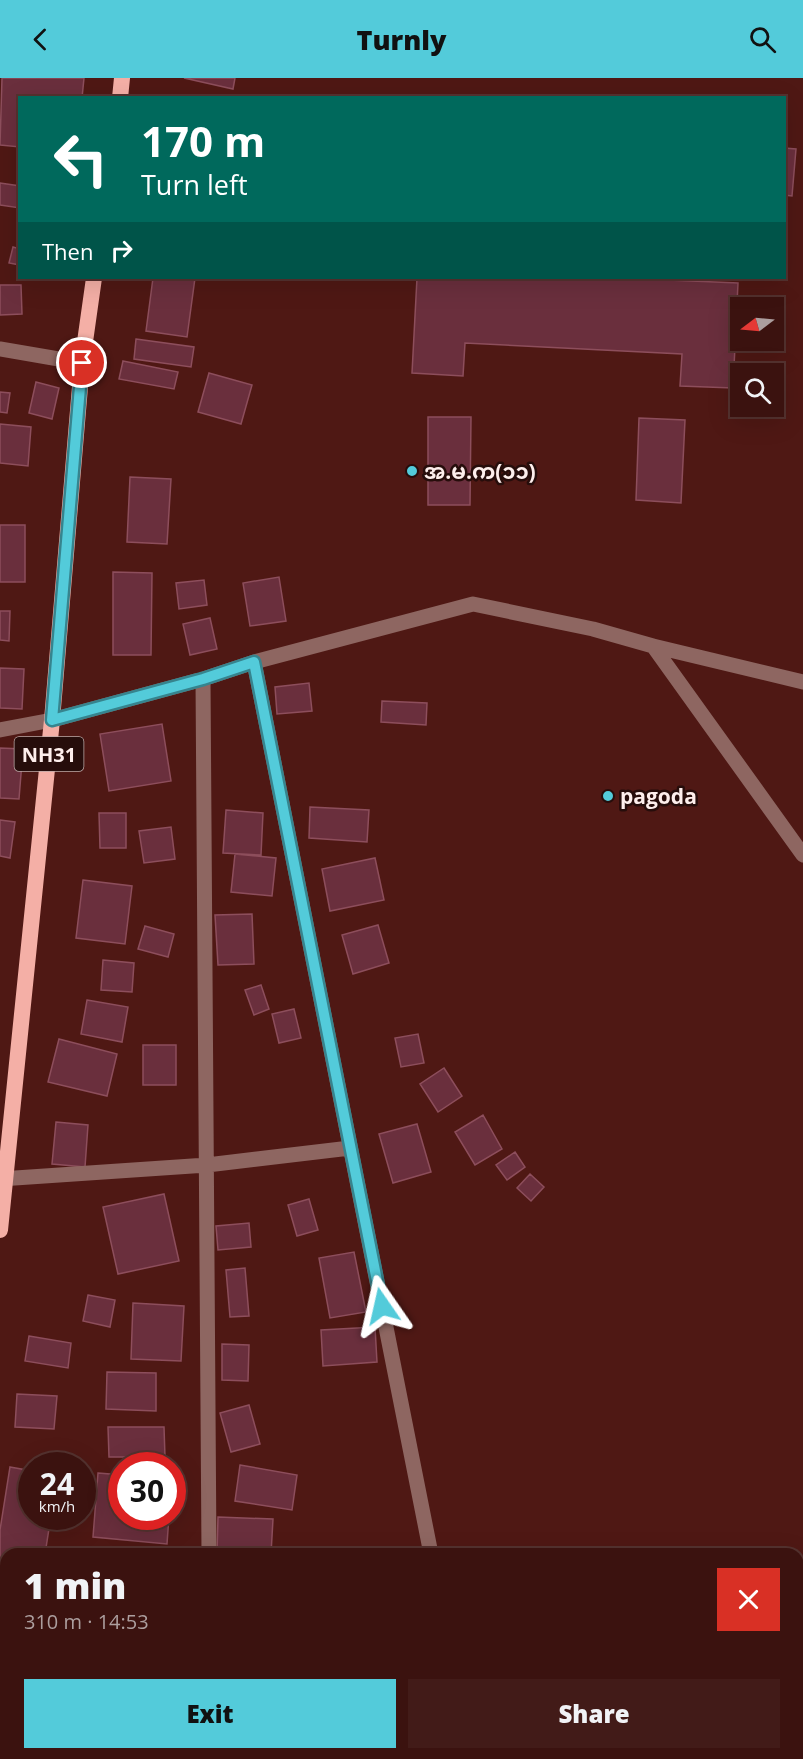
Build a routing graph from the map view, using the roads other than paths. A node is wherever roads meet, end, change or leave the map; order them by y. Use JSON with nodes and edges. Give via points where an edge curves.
{"nodes":[{"id":1,"x":122,"y":78,"type":"edge"},
{"id":2,"x":120,"y":96,"type":"edge"},
{"id":3,"x":94,"y":279,"type":"edge"},
{"id":4,"x":0,"y":349,"type":"edge"},
{"id":5,"x":82,"y":363,"type":"junction"},
{"id":6,"x":653,"y":646,"type":"junction"},
{"id":7,"x":254,"y":662,"type":"junction"},
{"id":8,"x":203,"y":679,"type":"junction"},
{"id":9,"x":803,"y":682,"type":"edge"},
{"id":10,"x":52,"y":720,"type":"junction"},
{"id":11,"x":0,"y":730,"type":"edge"},
{"id":12,"x":803,"y":855,"type":"edge"},
{"id":13,"x":350,"y":1148,"type":"junction"},
{"id":14,"x":207,"y":1165,"type":"junction"},
{"id":15,"x":3,"y":1179,"type":"edge"},
{"id":16,"x":0,"y":1230,"type":"edge"},
{"id":17,"x":209,"y":1548,"type":"edge"},
{"id":18,"x":430,"y":1548,"type":"edge"}],
"edges":[{"from":1,"to":2,"type":"highway"},
{"from":3,"to":5,"type":"highway","number":"NH31"},
{"from":4,"to":5,"type":"street"},
{"from":5,"to":10,"type":"highway","number":"NH31"},
{"from":6,"to":7,"type":"street","via":[[473,604]]},
{"from":6,"to":9,"type":"street"},
{"from":6,"to":12,"type":"street"},
{"from":7,"to":8,"type":"street"},
{"from":7,"to":13,"type":"street"},
{"from":8,"to":10,"type":"street"},
{"from":8,"to":14,"type":"street"},
{"from":10,"to":11,"type":"street"},
{"from":10,"to":15,"type":"highway","number":"NH31"},
{"from":13,"to":14,"type":"street"},
{"from":13,"to":18,"type":"street"},
{"from":14,"to":15,"type":"street"},
{"from":14,"to":17,"type":"street"},
{"from":15,"to":16,"type":"highway","number":"NH31"}]}
